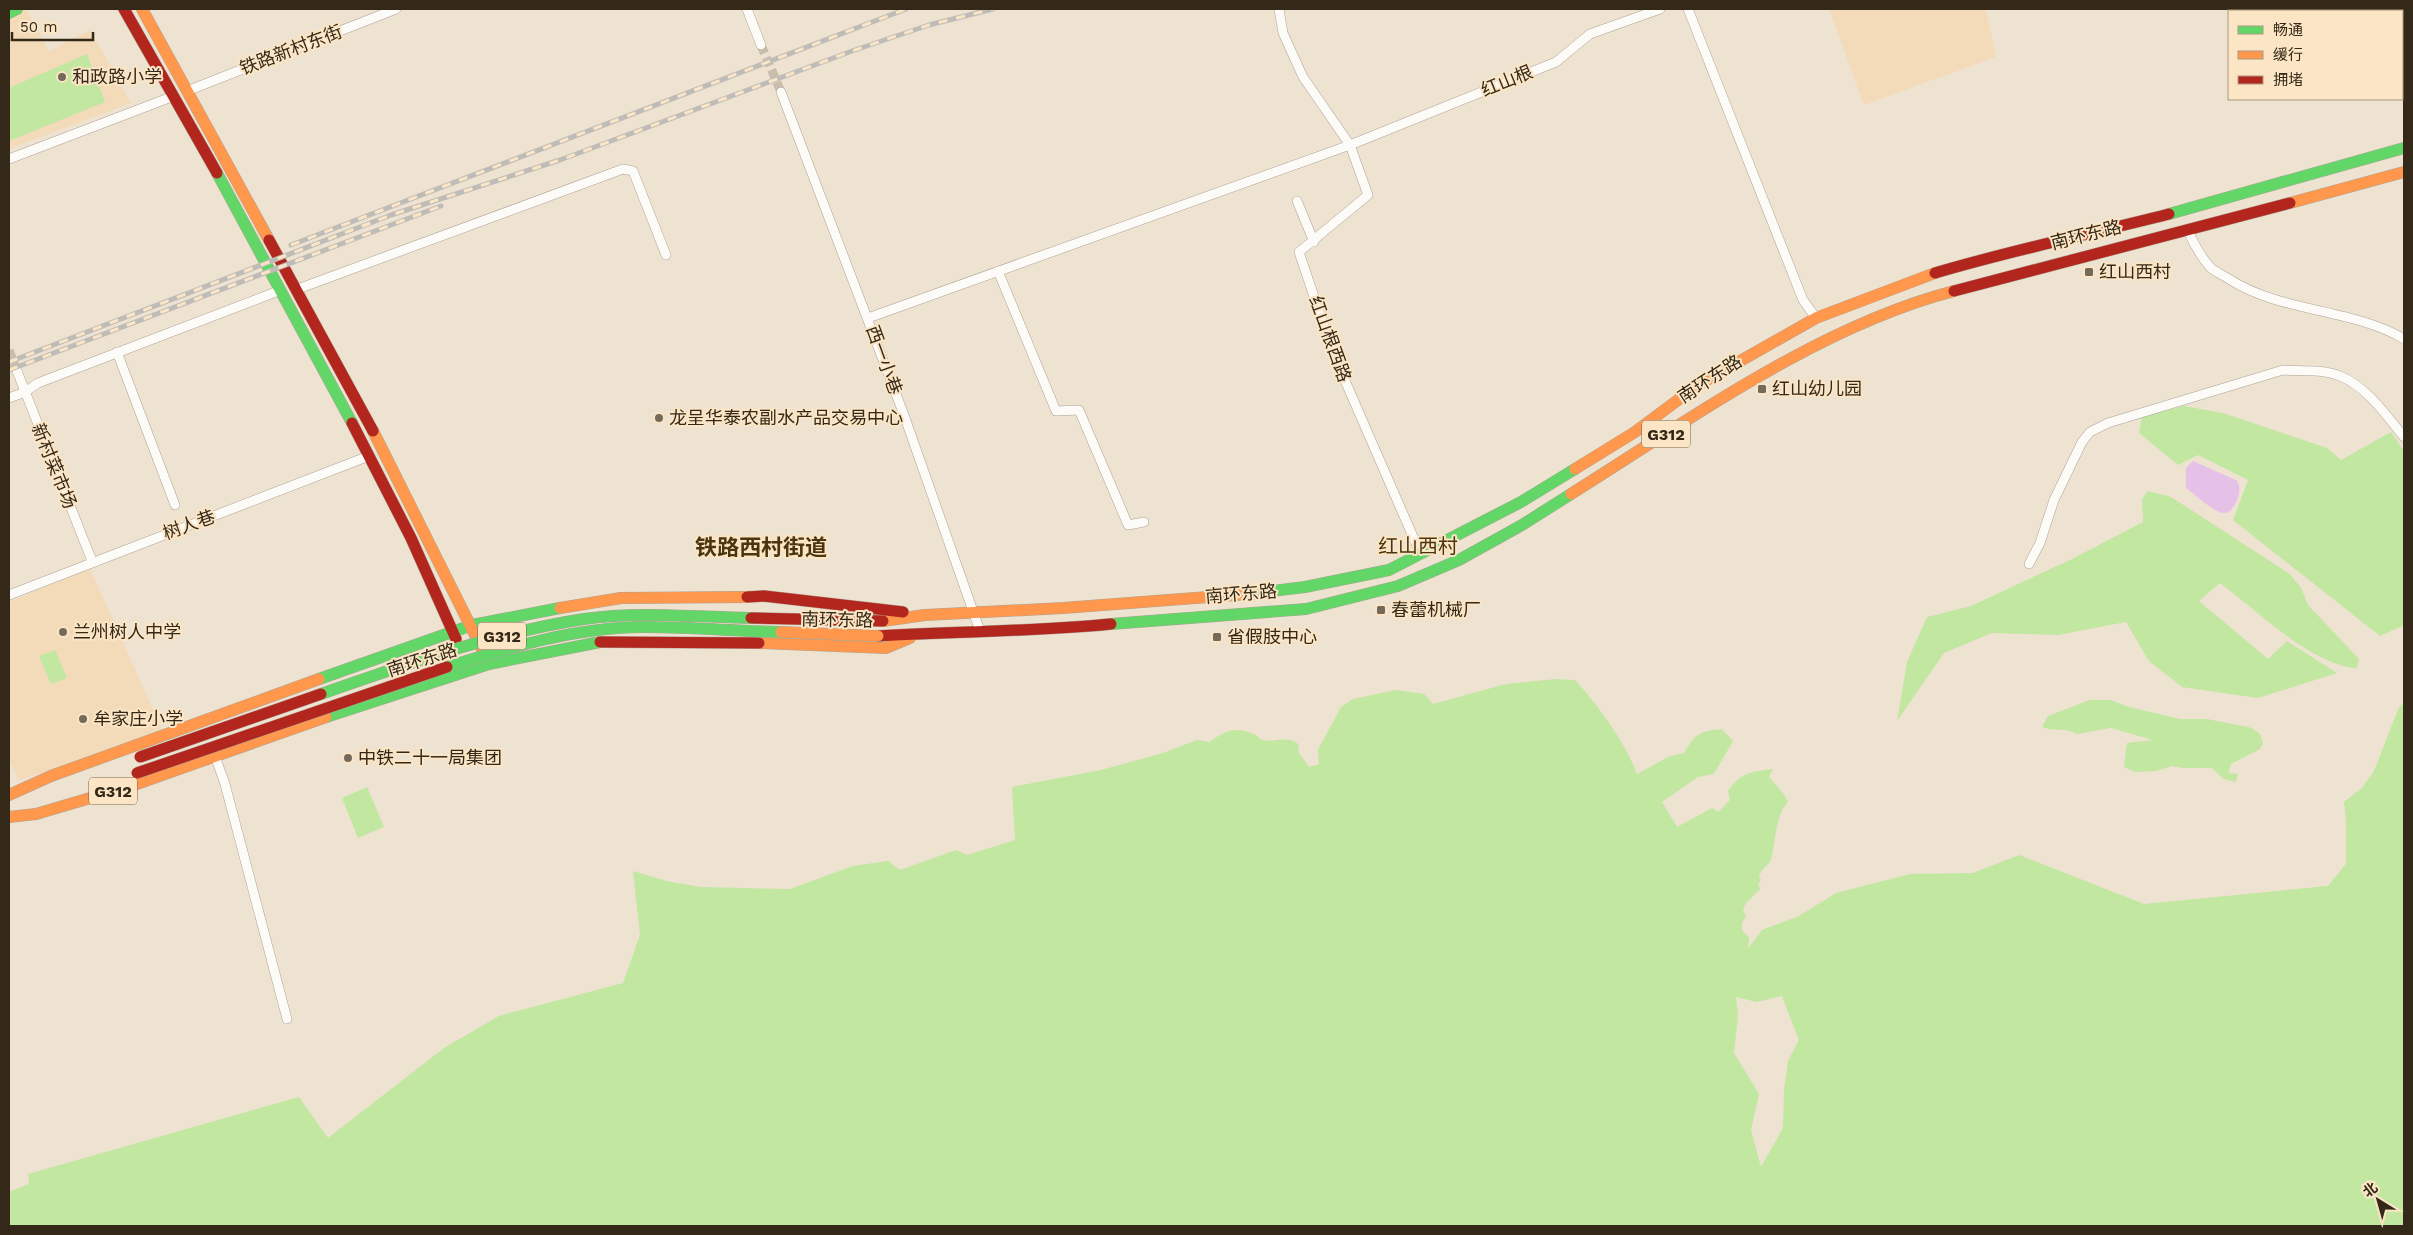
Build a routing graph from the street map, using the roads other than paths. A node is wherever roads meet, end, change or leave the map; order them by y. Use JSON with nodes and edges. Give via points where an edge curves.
{"nodes":[{"id":1,"x":17,"y":9,"type":"edge"},
{"id":2,"x":124,"y":9,"type":"edge"},
{"id":3,"x":142,"y":9,"type":"edge"},
{"id":4,"x":396,"y":9,"type":"edge"},
{"id":5,"x":747,"y":9,"type":"edge"},
{"id":6,"x":1279,"y":9,"type":"edge"},
{"id":7,"x":1660,"y":9,"type":"edge"},
{"id":8,"x":1688,"y":9,"type":"edge"},
{"id":9,"x":9,"y":13,"type":"edge"},
{"id":10,"x":761,"y":45,"type":"tunnel mouth"},
{"id":11,"x":187,"y":91,"type":"junction"},
{"id":12,"x":781,"y":92,"type":"tunnel mouth"},
{"id":13,"x":174,"y":96,"type":"junction"},
{"id":14,"x":1350,"y":145,"type":"junction"},
{"id":15,"x":2404,"y":148,"type":"edge"},
{"id":16,"x":9,"y":159,"type":"edge"},
{"id":17,"x":2404,"y":172,"type":"edge"},
{"id":18,"x":1297,"y":200,"type":"dead end"},
{"id":19,"x":2188,"y":231,"type":"junction"},
{"id":20,"x":1314,"y":242,"type":"junction"},
{"id":21,"x":666,"y":255,"type":"dead end"},
{"id":22,"x":998,"y":271,"type":"junction"},
{"id":23,"x":281,"y":290,"type":"junction"},
{"id":24,"x":294,"y":290,"type":"junction"},
{"id":25,"x":868,"y":318,"type":"junction"},
{"id":26,"x":1816,"y":318,"type":"junction"},
{"id":27,"x":1826,"y":339,"type":"junction"},
{"id":28,"x":2404,"y":339,"type":"edge"},
{"id":29,"x":117,"y":352,"type":"junction"},
{"id":30,"x":17,"y":371,"type":"tunnel mouth"},
{"id":31,"x":25,"y":392,"type":"junction"},
{"id":32,"x":9,"y":398,"type":"edge"},
{"id":33,"x":2404,"y":436,"type":"edge"},
{"id":34,"x":369,"y":456,"type":"junction"},
{"id":35,"x":176,"y":505,"type":"dead end"},
{"id":36,"x":1144,"y":522,"type":"dead end"},
{"id":37,"x":1421,"y":555,"type":"junction"},
{"id":38,"x":92,"y":561,"type":"junction"},
{"id":39,"x":2029,"y":564,"type":"dead end"},
{"id":40,"x":9,"y":595,"type":"edge"},
{"id":41,"x":974,"y":613,"type":"junction"},
{"id":42,"x":925,"y":615,"type":"junction"},
{"id":43,"x":472,"y":625,"type":"junction"},
{"id":44,"x":980,"y":631,"type":"junction"},
{"id":45,"x":453,"y":632,"type":"junction"},
{"id":46,"x":922,"y":633,"type":"junction"},
{"id":47,"x":490,"y":664,"type":"junction"},
{"id":48,"x":469,"y":671,"type":"junction"},
{"id":49,"x":216,"y":756,"type":"junction"},
{"id":50,"x":9,"y":796,"type":"edge"},
{"id":51,"x":9,"y":816,"type":"edge"},
{"id":52,"x":287,"y":1019,"type":"dead end"}],
"edges":[{"from":1,"to":9,"type":"main road"},
{"from":2,"to":13,"type":"main road"},
{"from":3,"to":11,"type":"main road"},
{"from":4,"to":11,"type":"street","name":"铁路新村东街"},
{"from":5,"to":10,"type":"street"},
{"from":6,"to":14,"type":"street","via":[[1283,32],[1303,77]]},
{"from":7,"to":14,"type":"street","name":"红山根","via":[[1590,34],[1556,62]]},
{"from":8,"to":26,"type":"street","via":[[1803,300]]},
{"from":11,"to":24,"type":"main road"},
{"from":12,"to":25,"type":"street","name":"西一小巷"},
{"from":13,"to":16,"type":"street"},
{"from":13,"to":23,"type":"main road"},
{"from":14,"to":20,"type":"street","name":"红山根西路","via":[[1368,195]]},
{"from":14,"to":22,"type":"street","name":"红山根"},
{"from":15,"to":26,"type":"main road","name":"南环东路","number":"G312","via":[[2168,214],[1980,259],[1923,276]]},
{"from":17,"to":19,"type":"main road","name":"南环东路","number":"G312"},
{"from":18,"to":20,"type":"street"},
{"from":19,"to":27,"type":"main road","name":"南环东路","number":"G312","via":[[1932,297]]},
{"from":19,"to":28,"type":"street","via":[[2198,252],[2211,268],[2240,286],[2274,300],[2386,329]]},
{"from":20,"to":37,"type":"street","name":"红山根西路","via":[[1299,252],[1333,353]]},
{"from":21,"to":24,"type":"street","via":[[633,171],[623,169]]},
{"from":22,"to":25,"type":"street","name":"红山根"},
{"from":22,"to":36,"type":"street","via":[[1056,410],[1079,410],[1128,525]]},
{"from":23,"to":29,"type":"street"},
{"from":23,"to":34,"type":"main road"},
{"from":24,"to":43,"type":"main road","via":[[365,416]]},
{"from":25,"to":41,"type":"street","name":"西一小巷"},
{"from":26,"to":27,"type":"main road"},
{"from":26,"to":37,"type":"main road","name":"南环东路","number":"G312","via":[[1698,385],[1635,432],[1521,502]]},
{"from":27,"to":44,"type":"main road","name":"南环东路","number":"G312","via":[[1708,407],[1522,525],[1459,560],[1398,586],[1306,609],[1246,616],[1168,619],[1063,629]]},
{"from":29,"to":31,"type":"street","via":[[38,383]]},
{"from":29,"to":35,"type":"street"},
{"from":30,"to":31,"type":"street","name":"新村菜市场"},
{"from":31,"to":32,"type":"street"},
{"from":31,"to":38,"type":"street","name":"新村菜市场"},
{"from":33,"to":39,"type":"street","via":[[2358,387],[2339,375],[2311,371],[2283,370],[2108,422],[2090,432],[2082,442],[2054,500],[2040,543]]},
{"from":34,"to":38,"type":"street","name":"树人巷"},
{"from":34,"to":45,"type":"main road"},
{"from":37,"to":41,"type":"main road","name":"南环东路","number":"G312","via":[[1389,570],[1305,587]]},
{"from":38,"to":40,"type":"street","name":"树人巷"},
{"from":41,"to":42,"type":"main road","name":"南环东路","number":"G312"},
{"from":41,"to":44,"type":"street","name":"西一小巷"},
{"from":42,"to":43,"type":"main road","via":[[764,596],[721,599],[675,596],[621,598]]},
{"from":42,"to":50,"type":"main road","name":"南环东路","number":"G312","bridge":true,"via":[[883,621],[644,616],[585,619],[490,638],[131,760]]},
{"from":43,"to":45,"type":"main road"},
{"from":43,"to":47,"type":"main road"},
{"from":44,"to":46,"type":"main road","name":"南环东路","number":"G312"},
{"from":45,"to":48,"type":"main road"},
{"from":45,"to":50,"type":"main road","via":[[51,776]]},
{"from":46,"to":47,"type":"main road","name":"南环东路","via":[[886,648],[601,642]]},
{"from":46,"to":51,"type":"main road","name":"南环东路","number":"G312","bridge":true,"via":[[878,636],[643,627],[586,632],[488,654]]},
{"from":47,"to":48,"type":"main road","name":"南环东路"},
{"from":48,"to":49,"type":"main road","name":"南环东路"},
{"from":49,"to":51,"type":"main road","name":"南环东路","number":"G312","via":[[36,814]]},
{"from":49,"to":52,"type":"street"}]}
